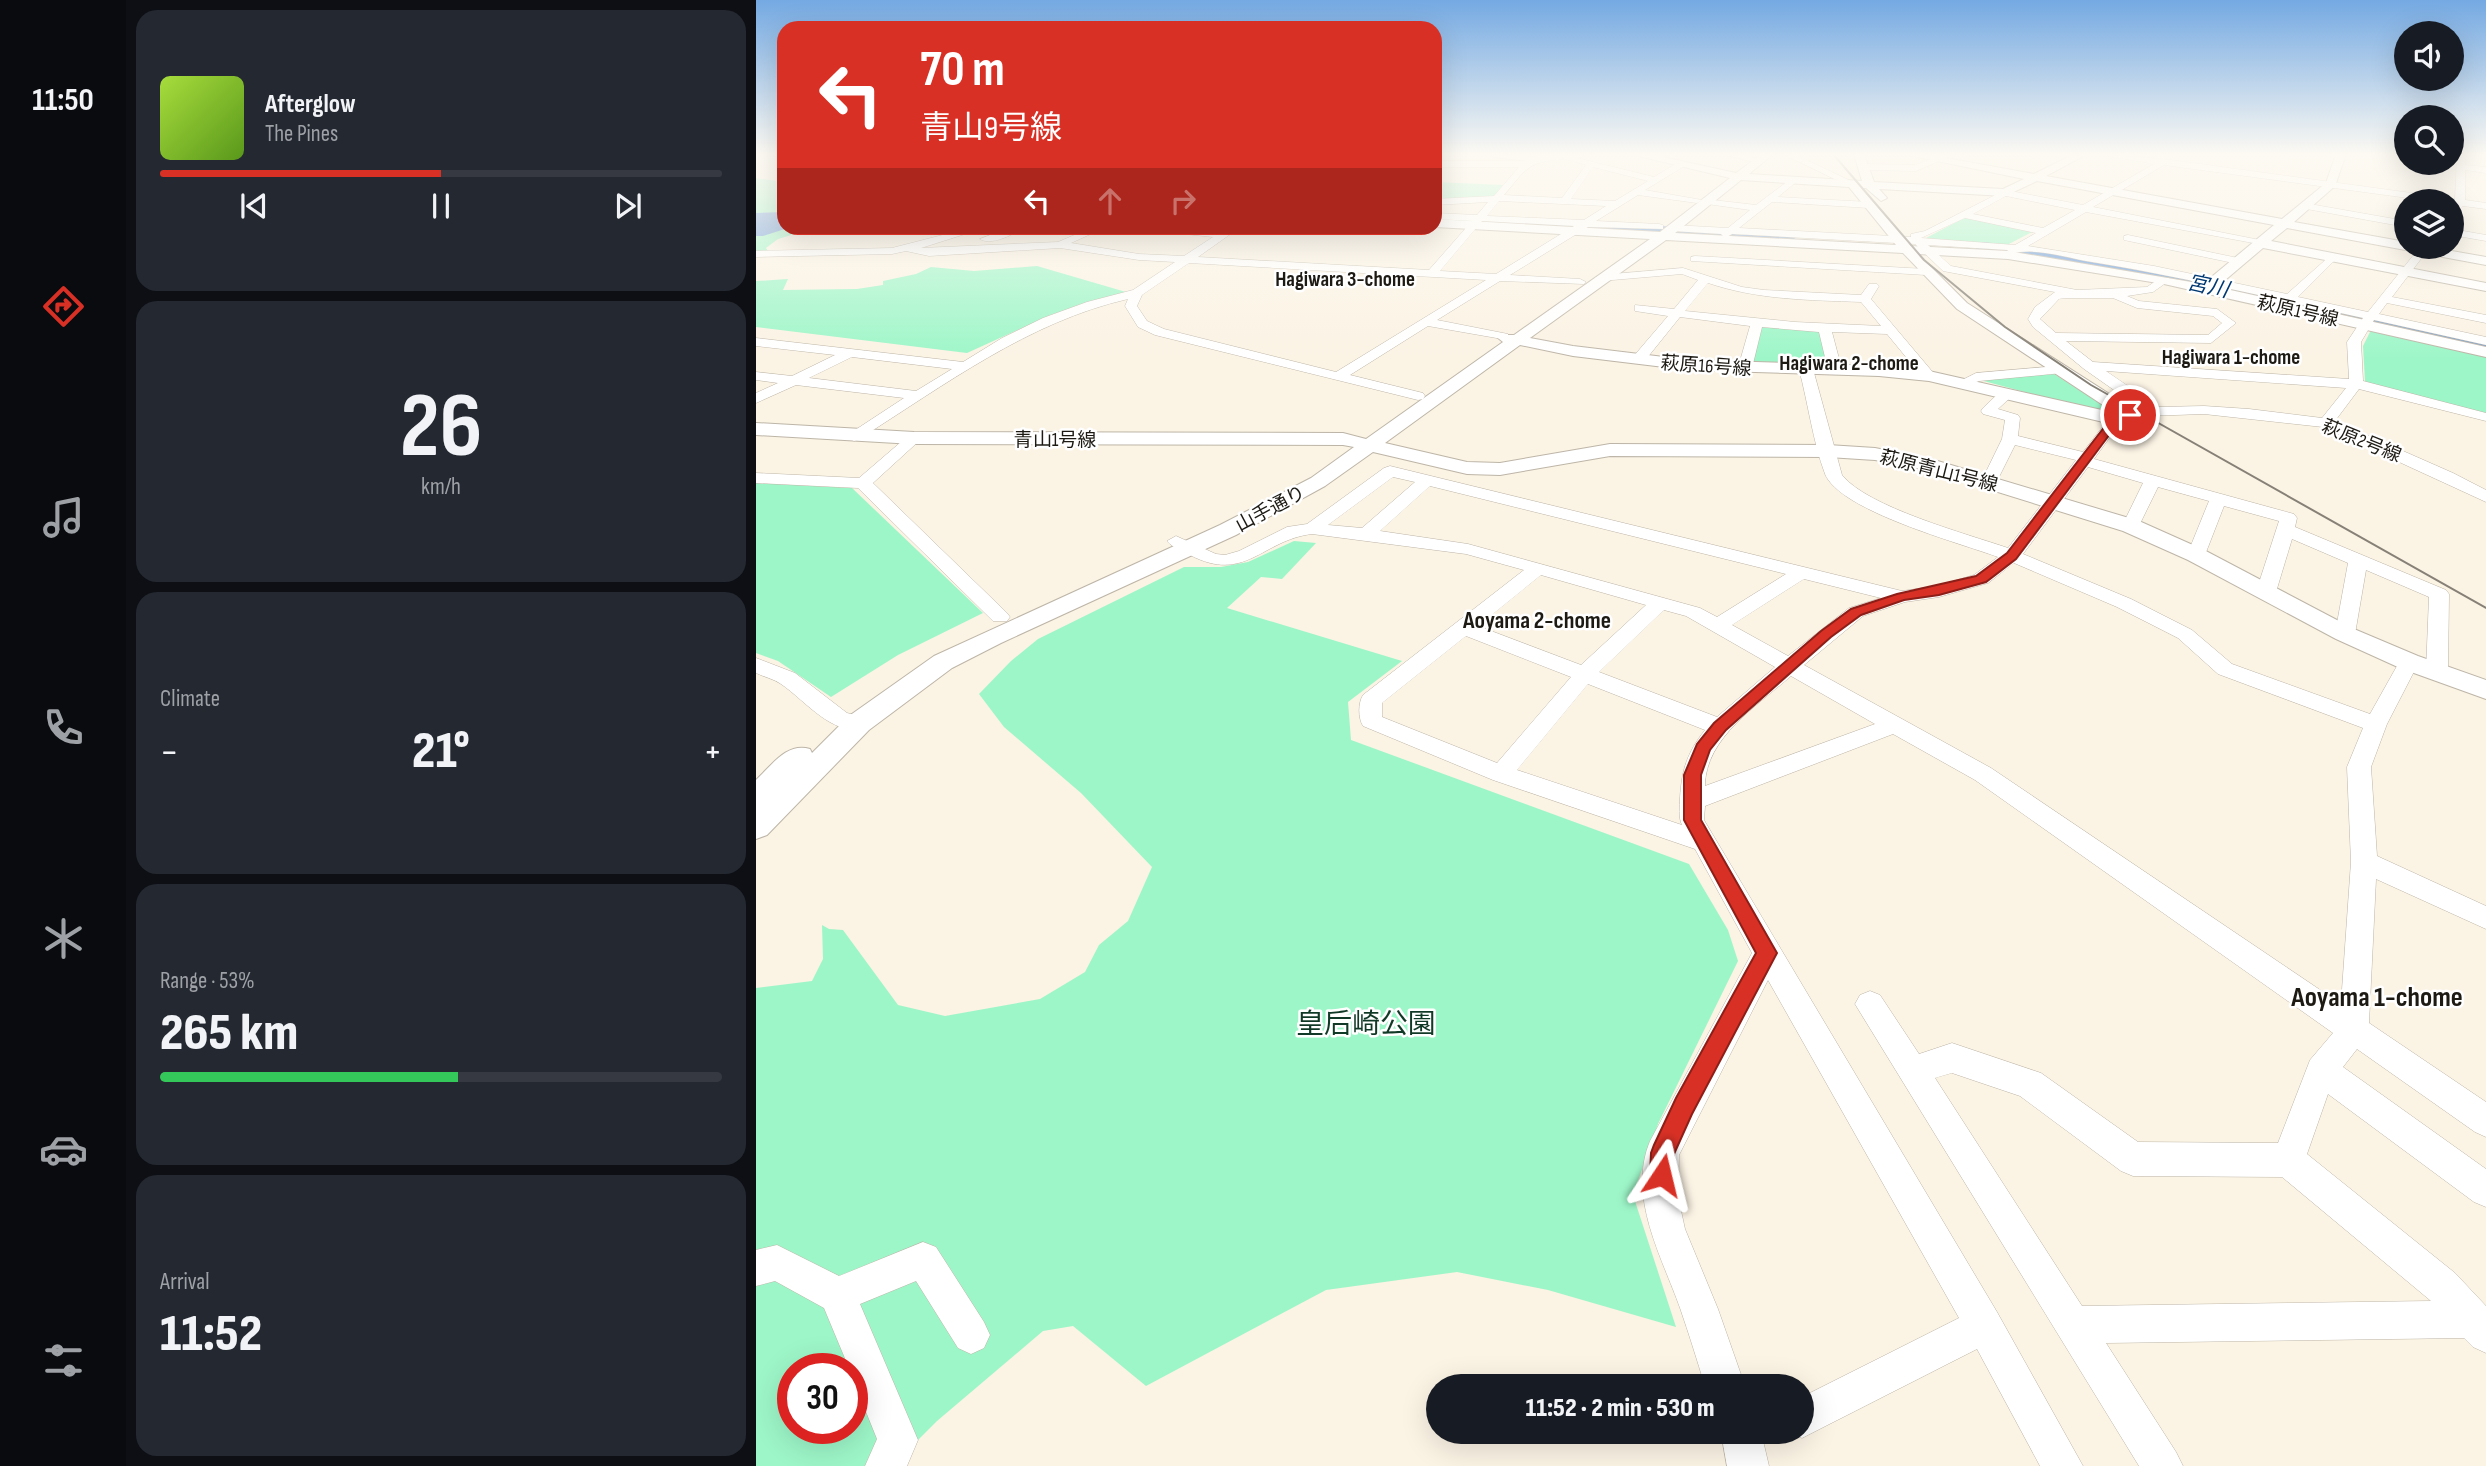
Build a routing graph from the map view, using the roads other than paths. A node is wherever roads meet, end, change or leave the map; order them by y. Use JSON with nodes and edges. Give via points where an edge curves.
{"nodes":[{"id":1,"x":1476,"y":222,"type":"edge"},
{"id":2,"x":1485,"y":222,"type":"edge"},
{"id":3,"x":1587,"y":222,"type":"edge"},
{"id":4,"x":1672,"y":222,"type":"edge"},
{"id":5,"x":1741,"y":222,"type":"edge"},
{"id":6,"x":1793,"y":222,"type":"edge"},
{"id":7,"x":1825,"y":222,"type":"edge"},
{"id":8,"x":1883,"y":222,"type":"edge"},
{"id":9,"x":1949,"y":222,"type":"edge"},
{"id":10,"x":2001,"y":222,"type":"edge"},
{"id":11,"x":2057,"y":222,"type":"edge"},
{"id":12,"x":2153,"y":222,"type":"edge"},
{"id":13,"x":2155,"y":222,"type":"edge"},
{"id":14,"x":2280,"y":222,"type":"edge"},
{"id":15,"x":2283,"y":223,"type":"junction"},
{"id":16,"x":1905,"y":226,"type":"dead end"},
{"id":17,"x":1580,"y":227,"type":"junction"},
{"id":18,"x":1661,"y":231,"type":"junction"},
{"id":19,"x":2042,"y":231,"type":"junction"},
{"id":20,"x":1727,"y":234,"type":"junction"},
{"id":21,"x":2464,"y":234,"type":"edge"},
{"id":22,"x":955,"y":235,"type":"edge"},
{"id":23,"x":997,"y":235,"type":"edge"},
{"id":24,"x":1083,"y":235,"type":"junction"},
{"id":25,"x":1194,"y":235,"type":"edge"},
{"id":26,"x":1222,"y":235,"type":"edge"},
{"id":27,"x":1108,"y":237,"type":"dead end"},
{"id":28,"x":2486,"y":238,"type":"edge"},
{"id":29,"x":985,"y":239,"type":"junction"},
{"id":30,"x":1918,"y":241,"type":"junction"},
{"id":31,"x":1900,"y":243,"type":"junction"},
{"id":32,"x":2260,"y":243,"type":"junction"},
{"id":33,"x":2394,"y":243,"type":"edge"},
{"id":34,"x":1060,"y":245,"type":"junction"},
{"id":35,"x":1171,"y":246,"type":"dead end"},
{"id":36,"x":910,"y":248,"type":"junction"},
{"id":37,"x":2113,"y":248,"type":"junction"},
{"id":38,"x":966,"y":250,"type":"junction"},
{"id":39,"x":2012,"y":251,"type":"junction"},
{"id":40,"x":756,"y":254,"type":"edge"},
{"id":41,"x":2332,"y":257,"type":"junction"},
{"id":42,"x":2464,"y":257,"type":"edge"},
{"id":43,"x":1186,"y":259,"type":"junction"},
{"id":44,"x":1695,"y":259,"type":"junction"},
{"id":45,"x":2412,"y":259,"type":"edge"},
{"id":46,"x":2238,"y":261,"type":"junction"},
{"id":47,"x":2486,"y":261,"type":"edge"},
{"id":48,"x":1883,"y":270,"type":"junction"},
{"id":49,"x":1683,"y":271,"type":"junction"},
{"id":50,"x":1926,"y":272,"type":"junction"},
{"id":51,"x":2407,"y":272,"type":"junction"},
{"id":52,"x":1432,"y":273,"type":"junction"},
{"id":53,"x":1498,"y":278,"type":"junction"},
{"id":54,"x":1705,"y":279,"type":"junction"},
{"id":55,"x":2164,"y":279,"type":"junction"},
{"id":56,"x":1591,"y":280,"type":"junction"},
{"id":57,"x":2210,"y":285,"type":"junction"},
{"id":58,"x":2486,"y":287,"type":"edge"},
{"id":59,"x":1138,"y":293,"type":"junction"},
{"id":60,"x":2078,"y":293,"type":"junction"},
{"id":61,"x":2116,"y":294,"type":"junction"},
{"id":62,"x":2290,"y":298,"type":"junction"},
{"id":63,"x":1865,"y":299,"type":"junction"},
{"id":64,"x":2385,"y":299,"type":"junction"},
{"id":65,"x":1639,"y":308,"type":"dead end"},
{"id":66,"x":1676,"y":313,"type":"junction"},
{"id":67,"x":2486,"y":319,"type":"edge"},
{"id":68,"x":2368,"y":320,"type":"junction"},
{"id":69,"x":1426,"y":322,"type":"junction"},
{"id":70,"x":1756,"y":325,"type":"junction"},
{"id":71,"x":1825,"y":330,"type":"junction"},
{"id":72,"x":1889,"y":330,"type":"junction"},
{"id":73,"x":2055,"y":337,"type":"junction"},
{"id":74,"x":1509,"y":339,"type":"junction"},
{"id":75,"x":2486,"y":341,"type":"edge"},
{"id":76,"x":756,"y":342,"type":"edge"},
{"id":77,"x":2486,"y":352,"type":"edge"},
{"id":78,"x":850,"y":353,"type":"junction"},
{"id":79,"x":1638,"y":360,"type":"junction"},
{"id":80,"x":966,"y":366,"type":"junction"},
{"id":81,"x":2089,"y":366,"type":"junction"},
{"id":82,"x":1745,"y":368,"type":"junction"},
{"id":83,"x":1806,"y":369,"type":"junction"},
{"id":84,"x":1835,"y":370,"type":"junction"},
{"id":85,"x":2057,"y":370,"type":"junction"},
{"id":86,"x":756,"y":376,"type":"edge"},
{"id":87,"x":1929,"y":376,"type":"junction"},
{"id":88,"x":1337,"y":377,"type":"junction"},
{"id":89,"x":794,"y":381,"type":"junction"},
{"id":90,"x":1963,"y":383,"type":"junction"},
{"id":91,"x":2356,"y":384,"type":"junction"},
{"id":92,"x":2007,"y":393,"type":"junction"},
{"id":93,"x":921,"y":396,"type":"junction"},
{"id":94,"x":1418,"y":396,"type":"junction"},
{"id":95,"x":756,"y":399,"type":"edge"},
{"id":96,"x":2137,"y":415,"type":"junction"},
{"id":97,"x":2486,"y":416,"type":"edge"},
{"id":98,"x":2326,"y":423,"type":"junction"},
{"id":99,"x":756,"y":429,"type":"edge"},
{"id":100,"x":854,"y":436,"type":"junction"},
{"id":101,"x":914,"y":438,"type":"junction"},
{"id":102,"x":2010,"y":439,"type":"junction"},
{"id":103,"x":1361,"y":444,"type":"junction"},
{"id":104,"x":1828,"y":451,"type":"junction"},
{"id":105,"x":2084,"y":459,"type":"junction"},
{"id":106,"x":2447,"y":476,"type":"junction"},
{"id":107,"x":756,"y":478,"type":"edge"},
{"id":108,"x":1427,"y":480,"type":"junction"},
{"id":109,"x":2152,"y":481,"type":"junction"},
{"id":110,"x":1989,"y":482,"type":"junction"},
{"id":111,"x":2486,"y":482,"type":"edge"},
{"id":112,"x":863,"y":483,"type":"junction"},
{"id":113,"x":2486,"y":497,"type":"edge"},
{"id":114,"x":2218,"y":500,"type":"junction"},
{"id":115,"x":2054,"y":501,"type":"junction"},
{"id":116,"x":2132,"y":526,"type":"junction"},
{"id":117,"x":1312,"y":530,"type":"junction"},
{"id":118,"x":2286,"y":530,"type":"junction"},
{"id":119,"x":1366,"y":534,"type":"junction"},
{"id":120,"x":1183,"y":544,"type":"junction"},
{"id":121,"x":2196,"y":555,"type":"junction"},
{"id":122,"x":2012,"y":556,"type":"junction"},
{"id":123,"x":2358,"y":560,"type":"junction"},
{"id":124,"x":1537,"y":569,"type":"junction"},
{"id":125,"x":1802,"y":572,"type":"junction"},
{"id":126,"x":2266,"y":592,"type":"junction"},
{"id":127,"x":1902,"y":597,"type":"junction"},
{"id":128,"x":1660,"y":603,"type":"junction"},
{"id":129,"x":1000,"y":617,"type":"junction"},
{"id":130,"x":1718,"y":625,"type":"junction"},
{"id":131,"x":1462,"y":627,"type":"junction"},
{"id":132,"x":2345,"y":634,"type":"junction"},
{"id":133,"x":2409,"y":662,"type":"junction"},
{"id":134,"x":756,"y":665,"type":"edge"},
{"id":135,"x":1790,"y":666,"type":"junction"},
{"id":136,"x":2437,"y":671,"type":"junction"},
{"id":137,"x":1585,"y":674,"type":"junction"},
{"id":138,"x":2486,"y":690,"type":"edge"},
{"id":139,"x":849,"y":721,"type":"junction"},
{"id":140,"x":1898,"y":724,"type":"junction"},
{"id":141,"x":2376,"y":724,"type":"junction"},
{"id":142,"x":1720,"y":727,"type":"junction"},
{"id":143,"x":1501,"y":774,"type":"junction"},
{"id":144,"x":756,"y":797,"type":"edge"},
{"id":145,"x":1691,"y":801,"type":"junction"},
{"id":146,"x":756,"y":827,"type":"edge"},
{"id":147,"x":1707,"y":842,"type":"junction"},
{"id":148,"x":2364,"y":862,"type":"junction"},
{"id":149,"x":2486,"y":918,"type":"edge"},
{"id":150,"x":1767,"y":953,"type":"junction"},
{"id":151,"x":1870,"y":1004,"type":"dead end"},
{"id":152,"x":2354,"y":1030,"type":"junction"},
{"id":153,"x":2321,"y":1070,"type":"junction"},
{"id":154,"x":1913,"y":1071,"type":"junction"},
{"id":155,"x":2486,"y":1121,"type":"edge"},
{"id":156,"x":2288,"y":1160,"type":"junction"},
{"id":157,"x":2486,"y":1190,"type":"edge"},
{"id":158,"x":756,"y":1268,"type":"edge"},
{"id":159,"x":837,"y":1295,"type":"junction"},
{"id":160,"x":1984,"y":1325,"type":"junction"},
{"id":161,"x":2075,"y":1325,"type":"junction"},
{"id":162,"x":2479,"y":1326,"type":"edge"},
{"id":163,"x":971,"y":1335,"type":"dead end"},
{"id":164,"x":1721,"y":1374,"type":"edge"},
{"id":165,"x":1814,"y":1412,"type":"edge"},
{"id":166,"x":1745,"y":1444,"type":"edge"},
{"id":167,"x":886,"y":1466,"type":"edge"},
{"id":168,"x":1748,"y":1466,"type":"edge"},
{"id":169,"x":2062,"y":1466,"type":"edge"},
{"id":170,"x":2162,"y":1466,"type":"edge"}],
"edges":[{"from":1,"to":52,"type":"street"},
{"from":2,"to":17,"type":"street","name":"萩原1号線"},
{"from":3,"to":17,"type":"street"},
{"from":4,"to":18,"type":"street","name":"山手通り"},
{"from":5,"to":20,"type":"street"},
{"from":6,"to":20,"type":"street"},
{"from":7,"to":31,"type":"street"},
{"from":8,"to":31,"type":"street"},
{"from":9,"to":30,"type":"street"},
{"from":10,"to":19,"type":"street"},
{"from":11,"to":19,"type":"street"},
{"from":12,"to":37,"type":"street"},
{"from":13,"to":32,"type":"street"},
{"from":14,"to":15,"type":"street"},
{"from":15,"to":32,"type":"street"},
{"from":15,"to":33,"type":"street"},
{"from":16,"to":30,"type":"street"},
{"from":17,"to":18,"type":"street","name":"萩原1号線"},
{"from":17,"to":53,"type":"street"},
{"from":18,"to":20,"type":"street","name":"萩原1号線"},
{"from":18,"to":56,"type":"street","name":"山手通り"},
{"from":19,"to":39,"type":"street"},
{"from":20,"to":31,"type":"street","name":"萩原1号線"},
{"from":20,"to":44,"type":"street"},
{"from":21,"to":28,"type":"street"},
{"from":22,"to":36,"type":"street"},
{"from":23,"to":29,"type":"street"},
{"from":24,"to":27,"type":"street"},
{"from":24,"to":29,"type":"street"},
{"from":24,"to":34,"type":"street"},
{"from":25,"to":35,"type":"street"},
{"from":26,"to":43,"type":"street"},
{"from":29,"to":38,"type":"street"},
{"from":30,"to":31,"type":"street","name":"萩原1号線"},
{"from":30,"to":39,"type":"street","name":"萩原1号線"},
{"from":30,"to":60,"type":"street","via":[[1947,269],[1959,273]]},
{"from":31,"to":50,"type":"street"},
{"from":32,"to":41,"type":"street"},
{"from":32,"to":46,"type":"street"},
{"from":34,"to":38,"type":"street"},
{"from":34,"to":43,"type":"street"},
{"from":36,"to":38,"type":"street","via":[[929,253]]},
{"from":36,"to":40,"type":"street","via":[[867,254]]},
{"from":37,"to":39,"type":"street"},
{"from":37,"to":46,"type":"street"},
{"from":37,"to":57,"type":"street"},
{"from":39,"to":55,"type":"street","name":"萩原1号線"},
{"from":41,"to":51,"type":"street"},
{"from":41,"to":62,"type":"street"},
{"from":42,"to":47,"type":"street"},
{"from":43,"to":52,"type":"street"},
{"from":43,"to":59,"type":"street"},
{"from":44,"to":48,"type":"street"},
{"from":44,"to":49,"type":"street"},
{"from":45,"to":51,"type":"street"},
{"from":46,"to":57,"type":"street"},
{"from":48,"to":50,"type":"street"},
{"from":48,"to":63,"type":"street"},
{"from":49,"to":54,"type":"street"},
{"from":49,"to":56,"type":"street"},
{"from":50,"to":85,"type":"street","via":[[1962,306]]},
{"from":51,"to":58,"type":"street"},
{"from":51,"to":64,"type":"street"},
{"from":52,"to":53,"type":"street"},
{"from":53,"to":56,"type":"street"},
{"from":53,"to":69,"type":"street"},
{"from":54,"to":63,"type":"street","via":[[1764,294]]},
{"from":54,"to":66,"type":"street"},
{"from":55,"to":57,"type":"street","name":"萩原1号線"},
{"from":55,"to":61,"type":"street","via":[[2148,290]]},
{"from":56,"to":74,"type":"street","name":"山手通り"},
{"from":57,"to":62,"type":"street"},
{"from":57,"to":68,"type":"street","name":"萩原1号線"},
{"from":59,"to":80,"type":"street","via":[[1048,319]]},
{"from":59,"to":88,"type":"street","via":[[1131,306],[1142,324]]},
{"from":60,"to":61,"type":"street"},
{"from":60,"to":73,"type":"street","via":[[2055,296],[2034,319]]},
{"from":61,"to":73,"type":"street","via":[[2137,304],[2217,313],[2230,323],[2211,339]]},
{"from":62,"to":68,"type":"street"},
{"from":63,"to":72,"type":"street"},
{"from":64,"to":67,"type":"street"},
{"from":64,"to":68,"type":"street"},
{"from":65,"to":66,"type":"street"},
{"from":66,"to":70,"type":"street"},
{"from":66,"to":79,"type":"street"},
{"from":68,"to":75,"type":"street"},
{"from":68,"to":77,"type":"street","name":"萩原1号線"},
{"from":68,"to":91,"type":"street","via":[[2354,342]]},
{"from":69,"to":74,"type":"street"},
{"from":69,"to":88,"type":"street"},
{"from":70,"to":71,"type":"street"},
{"from":70,"to":82,"type":"street"},
{"from":71,"to":72,"type":"street"},
{"from":71,"to":84,"type":"street"},
{"from":72,"to":87,"type":"street"},
{"from":73,"to":81,"type":"street"},
{"from":74,"to":79,"type":"street","name":"萩原16号線"},
{"from":74,"to":94,"type":"street","name":"山手通り"},
{"from":74,"to":103,"type":"street","name":"山手通り"},
{"from":76,"to":78,"type":"street"},
{"from":78,"to":80,"type":"street"},
{"from":78,"to":89,"type":"street"},
{"from":79,"to":82,"type":"street","name":"萩原16号線"},
{"from":80,"to":93,"type":"street"},
{"from":81,"to":91,"type":"street"},
{"from":81,"to":96,"type":"street"},
{"from":82,"to":83,"type":"street","name":"萩原16号線"},
{"from":83,"to":84,"type":"street","name":"萩原16号線"},
{"from":83,"to":104,"type":"street"},
{"from":84,"to":87,"type":"street","name":"萩原16号線"},
{"from":85,"to":90,"type":"street","via":[[1976,377]]},
{"from":85,"to":96,"type":"street"},
{"from":86,"to":89,"type":"street"},
{"from":87,"to":90,"type":"street","name":"萩原16号線"},
{"from":88,"to":94,"type":"street"},
{"from":89,"to":93,"type":"street"},
{"from":89,"to":95,"type":"street"},
{"from":90,"to":92,"type":"street","name":"萩原16号線"},
{"from":91,"to":97,"type":"street"},
{"from":91,"to":98,"type":"street"},
{"from":92,"to":96,"type":"street","name":"萩原16号線"},
{"from":92,"to":102,"type":"street","via":[[1988,411],[2013,418]]},
{"from":93,"to":100,"type":"street"},
{"from":94,"to":103,"type":"street","name":"山手通り"},
{"from":96,"to":98,"type":"street","name":"萩原2号線","via":[[2249,413]]},
{"from":96,"to":105,"type":"street"},
{"from":98,"to":106,"type":"street","name":"萩原2号線"},
{"from":99,"to":100,"type":"street","name":"青山1号線"},
{"from":100,"to":101,"type":"street","name":"青山1号線"},
{"from":101,"to":103,"type":"street","name":"青山1号線","via":[[1318,438]]},
{"from":101,"to":112,"type":"street"},
{"from":102,"to":105,"type":"street"},
{"from":102,"to":110,"type":"street"},
{"from":103,"to":104,"type":"street","name":"萩原青山1号線","via":[[1468,468],[1500,469],[1610,450]]},
{"from":103,"to":120,"type":"street","name":"山手通り","via":[[1298,494]]},
{"from":104,"to":110,"type":"street","name":"萩原青山1号線","via":[[1898,458]]},
{"from":104,"to":122,"type":"street","via":[[1834,476],[1864,503]]},
{"from":105,"to":109,"type":"street"},
{"from":105,"to":115,"type":"street"},
{"from":106,"to":111,"type":"street"},
{"from":106,"to":113,"type":"street","name":"萩原2号線"},
{"from":107,"to":112,"type":"street"},
{"from":108,"to":117,"type":"street","via":[[1390,471]]},
{"from":108,"to":119,"type":"street"},
{"from":108,"to":125,"type":"street"},
{"from":109,"to":114,"type":"street"},
{"from":109,"to":116,"type":"street"},
{"from":110,"to":115,"type":"street","name":"萩原青山1号線"},
{"from":112,"to":129,"type":"street"},
{"from":114,"to":118,"type":"street","via":[[2288,518]]},
{"from":114,"to":121,"type":"street"},
{"from":115,"to":116,"type":"street","name":"萩原青山1号線"},
{"from":115,"to":122,"type":"street"},
{"from":116,"to":121,"type":"street","name":"萩原青山1号線"},
{"from":117,"to":119,"type":"street"},
{"from":117,"to":120,"type":"street","via":[[1293,531],[1226,561],[1211,559]]},
{"from":118,"to":123,"type":"street"},
{"from":118,"to":126,"type":"street"},
{"from":119,"to":124,"type":"street","via":[[1468,549]]},
{"from":120,"to":129,"type":"street","name":"山手通り"},
{"from":120,"to":139,"type":"street","name":"山手通り","via":[[967,649]]},
{"from":121,"to":126,"type":"street","name":"萩原青山1号線"},
{"from":122,"to":127,"type":"street","via":[[1981,579]]},
{"from":122,"to":141,"type":"street","via":[[2185,634],[2225,669]]},
{"from":123,"to":132,"type":"street"},
{"from":123,"to":136,"type":"street","via":[[2439,594]]},
{"from":124,"to":128,"type":"street"},
{"from":124,"to":131,"type":"street"},
{"from":125,"to":127,"type":"street"},
{"from":125,"to":130,"type":"street"},
{"from":126,"to":132,"type":"street","name":"萩原青山1号線"},
{"from":127,"to":135,"type":"street","via":[[1856,612]]},
{"from":128,"to":130,"type":"street"},
{"from":128,"to":137,"type":"street"},
{"from":129,"to":139,"type":"street","name":"山手通り","via":[[920,659]]},
{"from":130,"to":135,"type":"street"},
{"from":131,"to":137,"type":"street"},
{"from":131,"to":143,"type":"street","via":[[1371,700],[1371,721]]},
{"from":132,"to":133,"type":"street","name":"萩原青山1号線"},
{"from":133,"to":136,"type":"street","name":"萩原青山1号線"},
{"from":133,"to":141,"type":"street"},
{"from":134,"to":139,"type":"street","via":[[787,678]]},
{"from":135,"to":140,"type":"street"},
{"from":135,"to":142,"type":"street"},
{"from":136,"to":138,"type":"street","name":"萩原青山1号線"},
{"from":137,"to":142,"type":"street"},
{"from":137,"to":143,"type":"street"},
{"from":139,"to":144,"type":"street","name":"山手通り"},
{"from":139,"to":146,"type":"street","name":"山手通り"},
{"from":140,"to":145,"type":"street"},
{"from":140,"to":152,"type":"street","via":[[1983,774]]},
{"from":141,"to":148,"type":"street","via":[[2359,767]]},
{"from":142,"to":145,"type":"street","via":[[1699,757]]},
{"from":143,"to":147,"type":"street"},
{"from":145,"to":147,"type":"street","via":[[1692,820]]},
{"from":147,"to":150,"type":"street"},
{"from":148,"to":149,"type":"street"},
{"from":148,"to":152,"type":"street"},
{"from":150,"to":160,"type":"street"},
{"from":150,"to":164,"type":"street","via":[[1662,1153],[1661,1197],[1667,1229]]},
{"from":151,"to":154,"type":"street"},
{"from":152,"to":153,"type":"street"},
{"from":152,"to":155,"type":"street"},
{"from":153,"to":156,"type":"street"},
{"from":153,"to":157,"type":"street"},
{"from":154,"to":156,"type":"street","via":[[1952,1058],[2031,1084],[2133,1159]]},
{"from":154,"to":161,"type":"street"},
{"from":156,"to":162,"type":"street","via":[[2442,1286]]},
{"from":158,"to":159,"type":"street","via":[[777,1263]]},
{"from":159,"to":163,"type":"street","via":[[923,1260]]},
{"from":159,"to":167,"type":"street","via":[[898,1440]]},
{"from":160,"to":165,"type":"street"},
{"from":160,"to":169,"type":"street"},
{"from":161,"to":162,"type":"street"},
{"from":161,"to":170,"type":"street"},
{"from":166,"to":168,"type":"street"}]}
